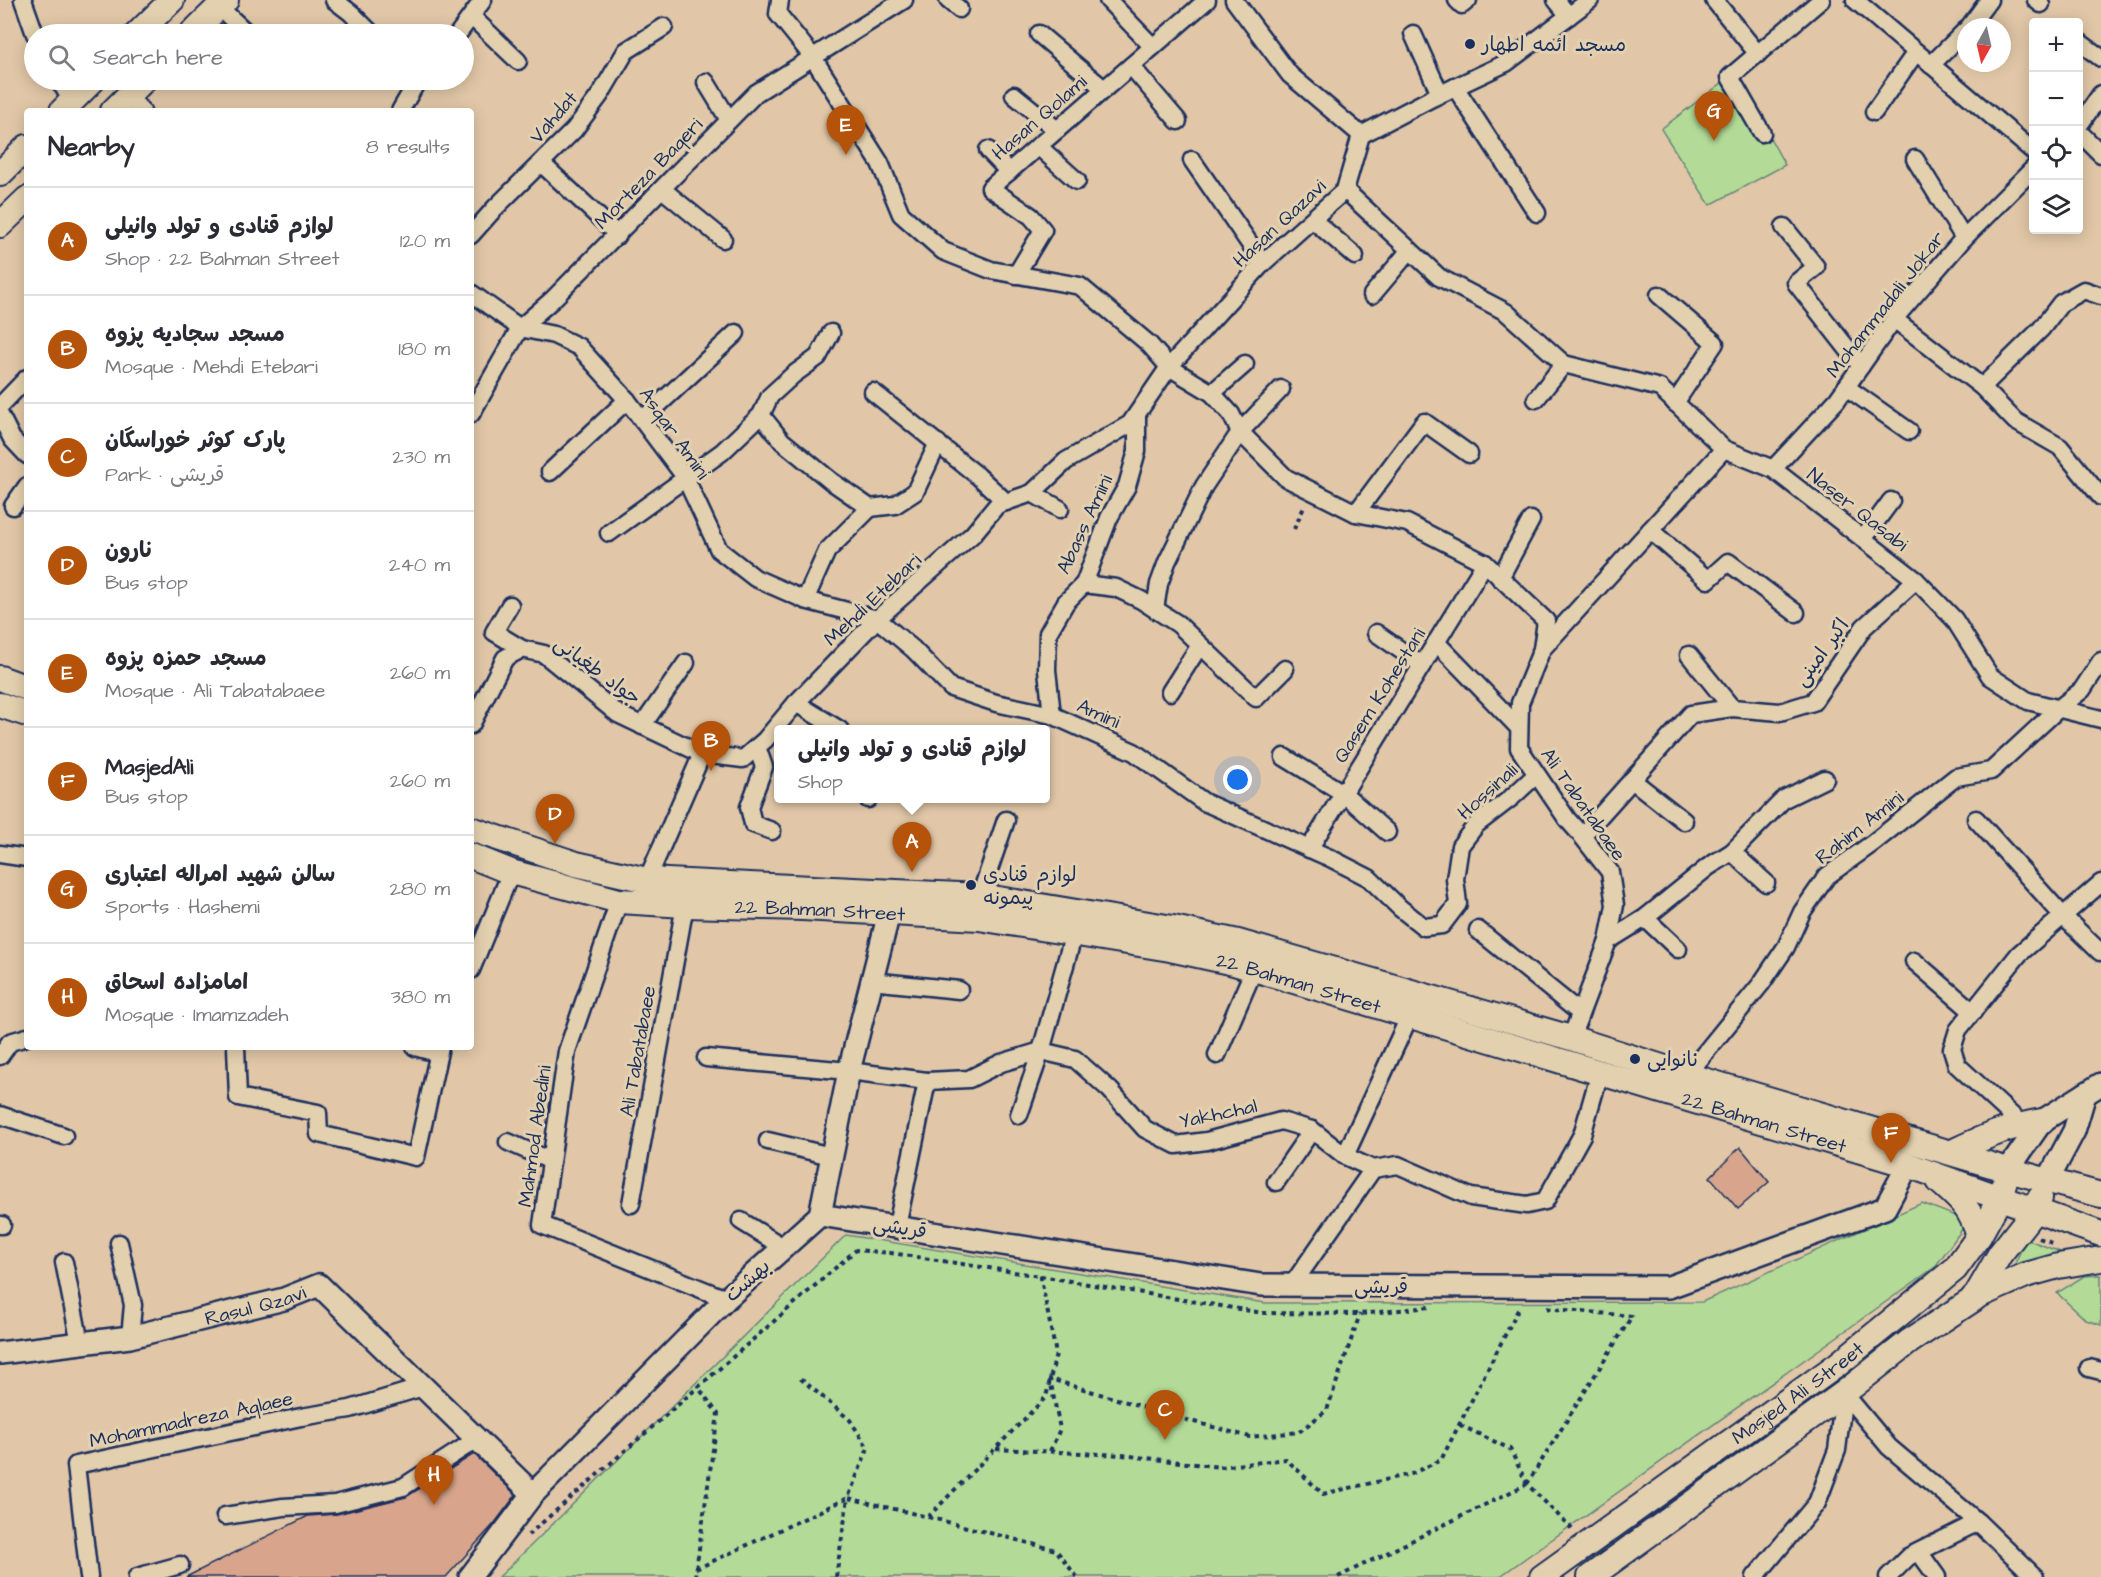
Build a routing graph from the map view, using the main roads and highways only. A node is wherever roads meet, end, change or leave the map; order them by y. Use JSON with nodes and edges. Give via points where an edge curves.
{"nodes":[{"id":1,"x":172,"y":0,"type":"edge"},
{"id":2,"x":223,"y":3,"type":"edge"},
{"id":3,"x":147,"y":24,"type":"edge"},
{"id":4,"x":201,"y":24,"type":"edge"},
{"id":5,"x":83,"y":90,"type":"edge"},
{"id":6,"x":67,"y":106,"type":"edge"},
{"id":7,"x":24,"y":150,"type":"edge"},
{"id":8,"x":0,"y":174,"type":"edge"},
{"id":9,"x":24,"y":205,"type":"edge"},
{"id":10,"x":0,"y":225,"type":"edge"},
{"id":11,"x":0,"y":678,"type":"edge"},
{"id":12,"x":24,"y":687,"type":"edge"},
{"id":13,"x":0,"y":705,"type":"edge"},
{"id":14,"x":24,"y":713,"type":"edge"},
{"id":15,"x":474,"y":830,"type":"edge"},
{"id":16,"x":474,"y":857,"type":"edge"},
{"id":17,"x":1113,"y":929,"type":"junction"},
{"id":18,"x":2031,"y":1123,"type":"road end"},
{"id":19,"x":1953,"y":1152,"type":"junction"},
{"id":20,"x":1918,"y":1168,"type":"junction"},
{"id":21,"x":2008,"y":1170,"type":"junction"},
{"id":22,"x":2048,"y":1180,"type":"junction"},
{"id":23,"x":2101,"y":1195,"type":"edge"},
{"id":24,"x":2000,"y":1198,"type":"junction"},
{"id":25,"x":2034,"y":1210,"type":"junction"},
{"id":26,"x":2101,"y":1234,"type":"edge"},
{"id":27,"x":1980,"y":1236,"type":"junction"},
{"id":28,"x":2101,"y":1259,"type":"edge"},
{"id":29,"x":1946,"y":1276,"type":"junction"},
{"id":30,"x":1974,"y":1299,"type":"junction"},
{"id":31,"x":1542,"y":1577,"type":"edge"},
{"id":32,"x":1590,"y":1577,"type":"edge"}],
"edges":[{"from":1,"to":3,"type":"main road"},
{"from":2,"to":4,"type":"main road"},
{"from":5,"to":6,"type":"main road"},
{"from":7,"to":8,"type":"main road"},
{"from":9,"to":10,"type":"main road"},
{"from":11,"to":12,"type":"main road"},
{"from":13,"to":14,"type":"main road"},
{"from":15,"to":17,"type":"main road","name":"22 Bahman Street","via":[[576,864],[647,880],[980,896]]},
{"from":16,"to":17,"type":"main road","name":"22 Bahman Street","via":[[511,872],[619,901],[979,918],[1074,933]]},
{"from":17,"to":19,"type":"main road","name":"22 Bahman Street","via":[[1173,928],[1238,942]]},
{"from":17,"to":20,"type":"main road","name":"22 Bahman Street"},
{"from":18,"to":19,"type":"main road","via":[[1993,1133]]},
{"from":19,"to":21,"type":"main road","name":"22 Bahman Street"},
{"from":20,"to":24,"type":"main road","name":"22 Bahman Street"},
{"from":20,"to":27,"type":"main road","via":[[1963,1202]]},
{"from":21,"to":22,"type":"main road","name":"22 Bahman Street"},
{"from":21,"to":24,"type":"main road","name":"Masjed Ali Street"},
{"from":22,"to":23,"type":"main road","name":"22 Bahman Street"},
{"from":22,"to":25,"type":"main road"},
{"from":24,"to":25,"type":"main road","name":"22 Bahman Street"},
{"from":24,"to":27,"type":"main road","name":"Masjed Ali Street"},
{"from":25,"to":26,"type":"main road","name":"22 Bahman Street"},
{"from":25,"to":30,"type":"main road","via":[[2000,1254]]},
{"from":27,"to":29,"type":"main road","name":"Masjed Ali Street"},
{"from":28,"to":30,"type":"main road","name":"Masjed Ali Street","via":[[2026,1275]]},
{"from":29,"to":30,"type":"main road"},
{"from":29,"to":31,"type":"main road","name":"Masjed Ali Street","via":[[1837,1365]]},
{"from":30,"to":32,"type":"main road","name":"Masjed Ali Street","via":[[1910,1341]]}]}
